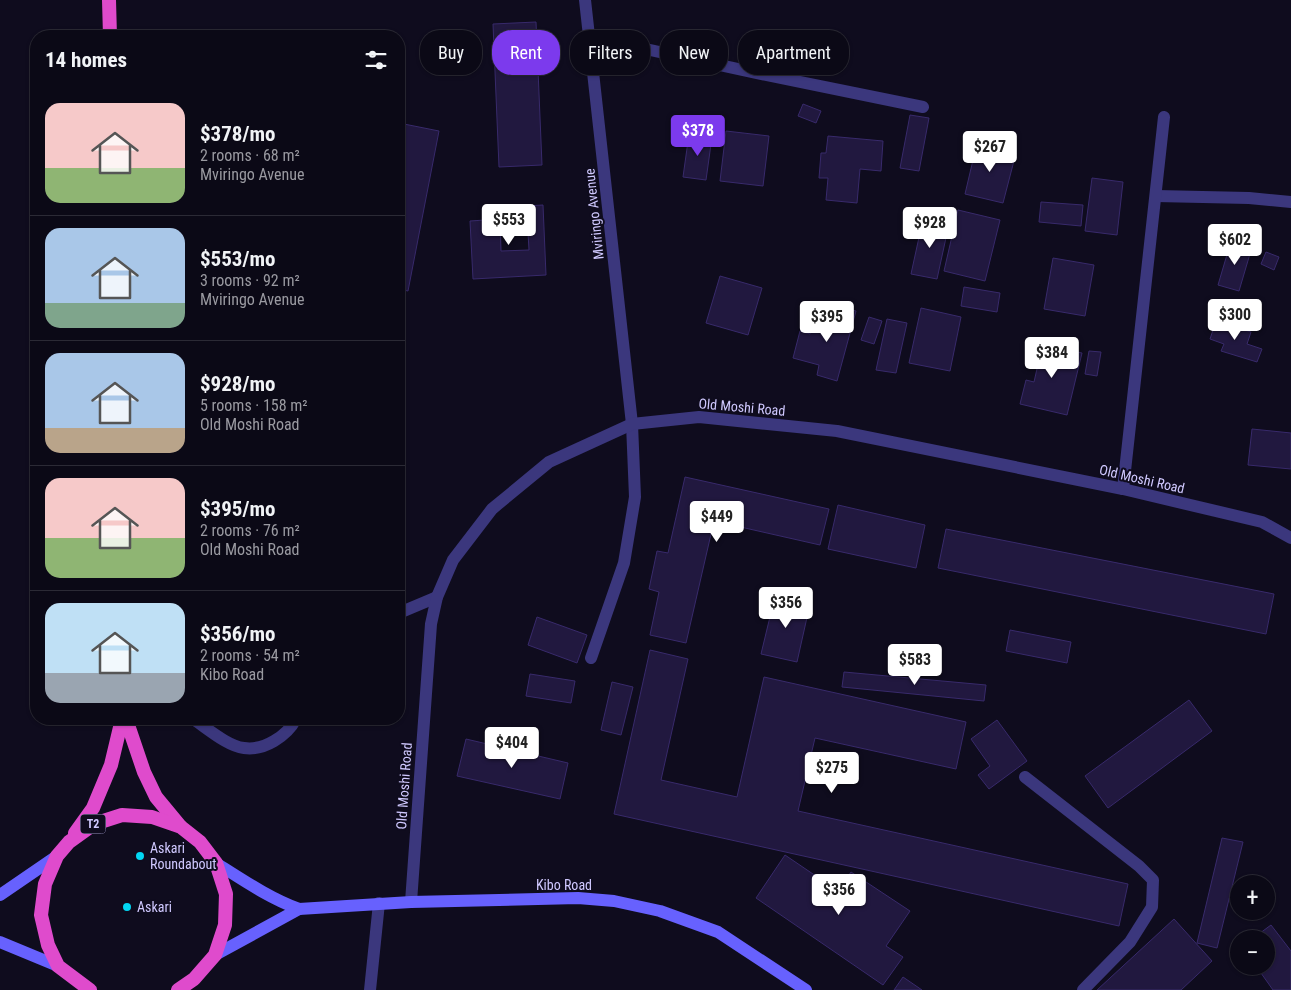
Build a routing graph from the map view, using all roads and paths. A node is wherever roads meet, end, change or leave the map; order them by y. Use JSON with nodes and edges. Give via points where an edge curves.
{"nodes":[{"id":1,"x":109,"y":0,"type":"edge"},
{"id":2,"x":585,"y":0,"type":"edge"},
{"id":3,"x":110,"y":30,"type":"edge"},
{"id":4,"x":589,"y":30,"type":"edge"},
{"id":5,"x":650,"y":50,"type":"edge"},
{"id":6,"x":594,"y":75,"type":"edge"},
{"id":7,"x":923,"y":106,"type":"dead end"},
{"id":8,"x":1164,"y":117,"type":"dead end"},
{"id":9,"x":1156,"y":196,"type":"junction"},
{"id":10,"x":1291,"y":202,"type":"edge"},
{"id":11,"x":632,"y":424,"type":"junction"},
{"id":12,"x":1123,"y":489,"type":"junction"},
{"id":13,"x":1291,"y":538,"type":"edge"},
{"id":14,"x":437,"y":597,"type":"junction"},
{"id":15,"x":405,"y":610,"type":"edge"},
{"id":16,"x":591,"y":658,"type":"dead end"},
{"id":17,"x":121,"y":725,"type":"edge"},
{"id":18,"x":128,"y":725,"type":"edge"},
{"id":19,"x":202,"y":725,"type":"edge"},
{"id":20,"x":291,"y":725,"type":"edge"},
{"id":21,"x":1025,"y":777,"type":"dead end"},
{"id":22,"x":180,"y":827,"type":"junction"},
{"id":23,"x":69,"y":842,"type":"junction"},
{"id":24,"x":57,"y":856,"type":"junction"},
{"id":25,"x":216,"y":863,"type":"junction"},
{"id":26,"x":0,"y":895,"type":"edge"},
{"id":27,"x":411,"y":902,"type":"junction"},
{"id":28,"x":379,"y":903,"type":"junction"},
{"id":29,"x":299,"y":909,"type":"junction"},
{"id":30,"x":0,"y":942,"type":"edge"},
{"id":31,"x":215,"y":955,"type":"junction"},
{"id":32,"x":58,"y":966,"type":"junction"},
{"id":33,"x":192,"y":985,"type":"edge"},
{"id":34,"x":88,"y":990,"type":"edge"},
{"id":35,"x":178,"y":990,"type":"edge"},
{"id":36,"x":370,"y":990,"type":"edge"},
{"id":37,"x":806,"y":990,"type":"edge"},
{"id":38,"x":1083,"y":990,"type":"edge"}],
"edges":[{"from":1,"to":3,"type":"highway"},
{"from":2,"to":4,"type":"street","name":"Mviringo Avenue"},
{"from":5,"to":7,"type":"street"},
{"from":6,"to":11,"type":"street","name":"Mviringo Avenue"},
{"from":8,"to":9,"type":"street"},
{"from":9,"to":10,"type":"street"},
{"from":9,"to":12,"type":"street"},
{"from":11,"to":12,"type":"street","name":"Old Moshi Road","via":[[699,417],[837,431]]},
{"from":11,"to":14,"type":"street","name":"Old Moshi Road","via":[[549,462],[492,509],[453,560]]},
{"from":11,"to":16,"type":"street","name":"Mviringo Avenue","via":[[636,497],[624,563]]},
{"from":12,"to":13,"type":"street","name":"Old Moshi Road","via":[[1262,522]]},
{"from":14,"to":15,"type":"street"},
{"from":14,"to":27,"type":"street","name":"Old Moshi Road","via":[[431,624]]},
{"from":17,"to":23,"type":"highway","number":"T2","via":[[111,765],[93,808]]},
{"from":18,"to":22,"type":"highway","number":"T2","via":[[156,797]]},
{"from":19,"to":20,"type":"street","via":[[225,741],[244,748],[269,745]]},
{"from":21,"to":38,"type":"street","via":[[1153,880],[1152,907],[1130,942]]},
{"from":22,"to":23,"type":"highway","number":"T2","via":[[152,817],[122,815],[94,824]]},
{"from":22,"to":25,"type":"highway","number":"T2","via":[[200,842]]},
{"from":23,"to":24,"type":"highway","number":"T2"},
{"from":24,"to":26,"type":"main road"},
{"from":24,"to":32,"type":"highway","number":"T2","via":[[45,884],[41,915],[48,945]]},
{"from":25,"to":29,"type":"main road","name":"Kibo Road"},
{"from":25,"to":31,"type":"highway","number":"T2","via":[[226,901],[225,925]]},
{"from":27,"to":28,"type":"main road","name":"Kibo Road"},
{"from":27,"to":37,"type":"main road","name":"Kibo Road","via":[[578,898],[614,901],[660,911],[718,932]]},
{"from":28,"to":29,"type":"main road","name":"Kibo Road"},
{"from":28,"to":36,"type":"street"},
{"from":29,"to":31,"type":"main road","name":"Kibo Road"},
{"from":30,"to":32,"type":"main road"},
{"from":31,"to":33,"type":"highway","number":"T2"},
{"from":32,"to":34,"type":"highway","number":"T2"},
{"from":33,"to":35,"type":"highway","number":"T2"}]}
